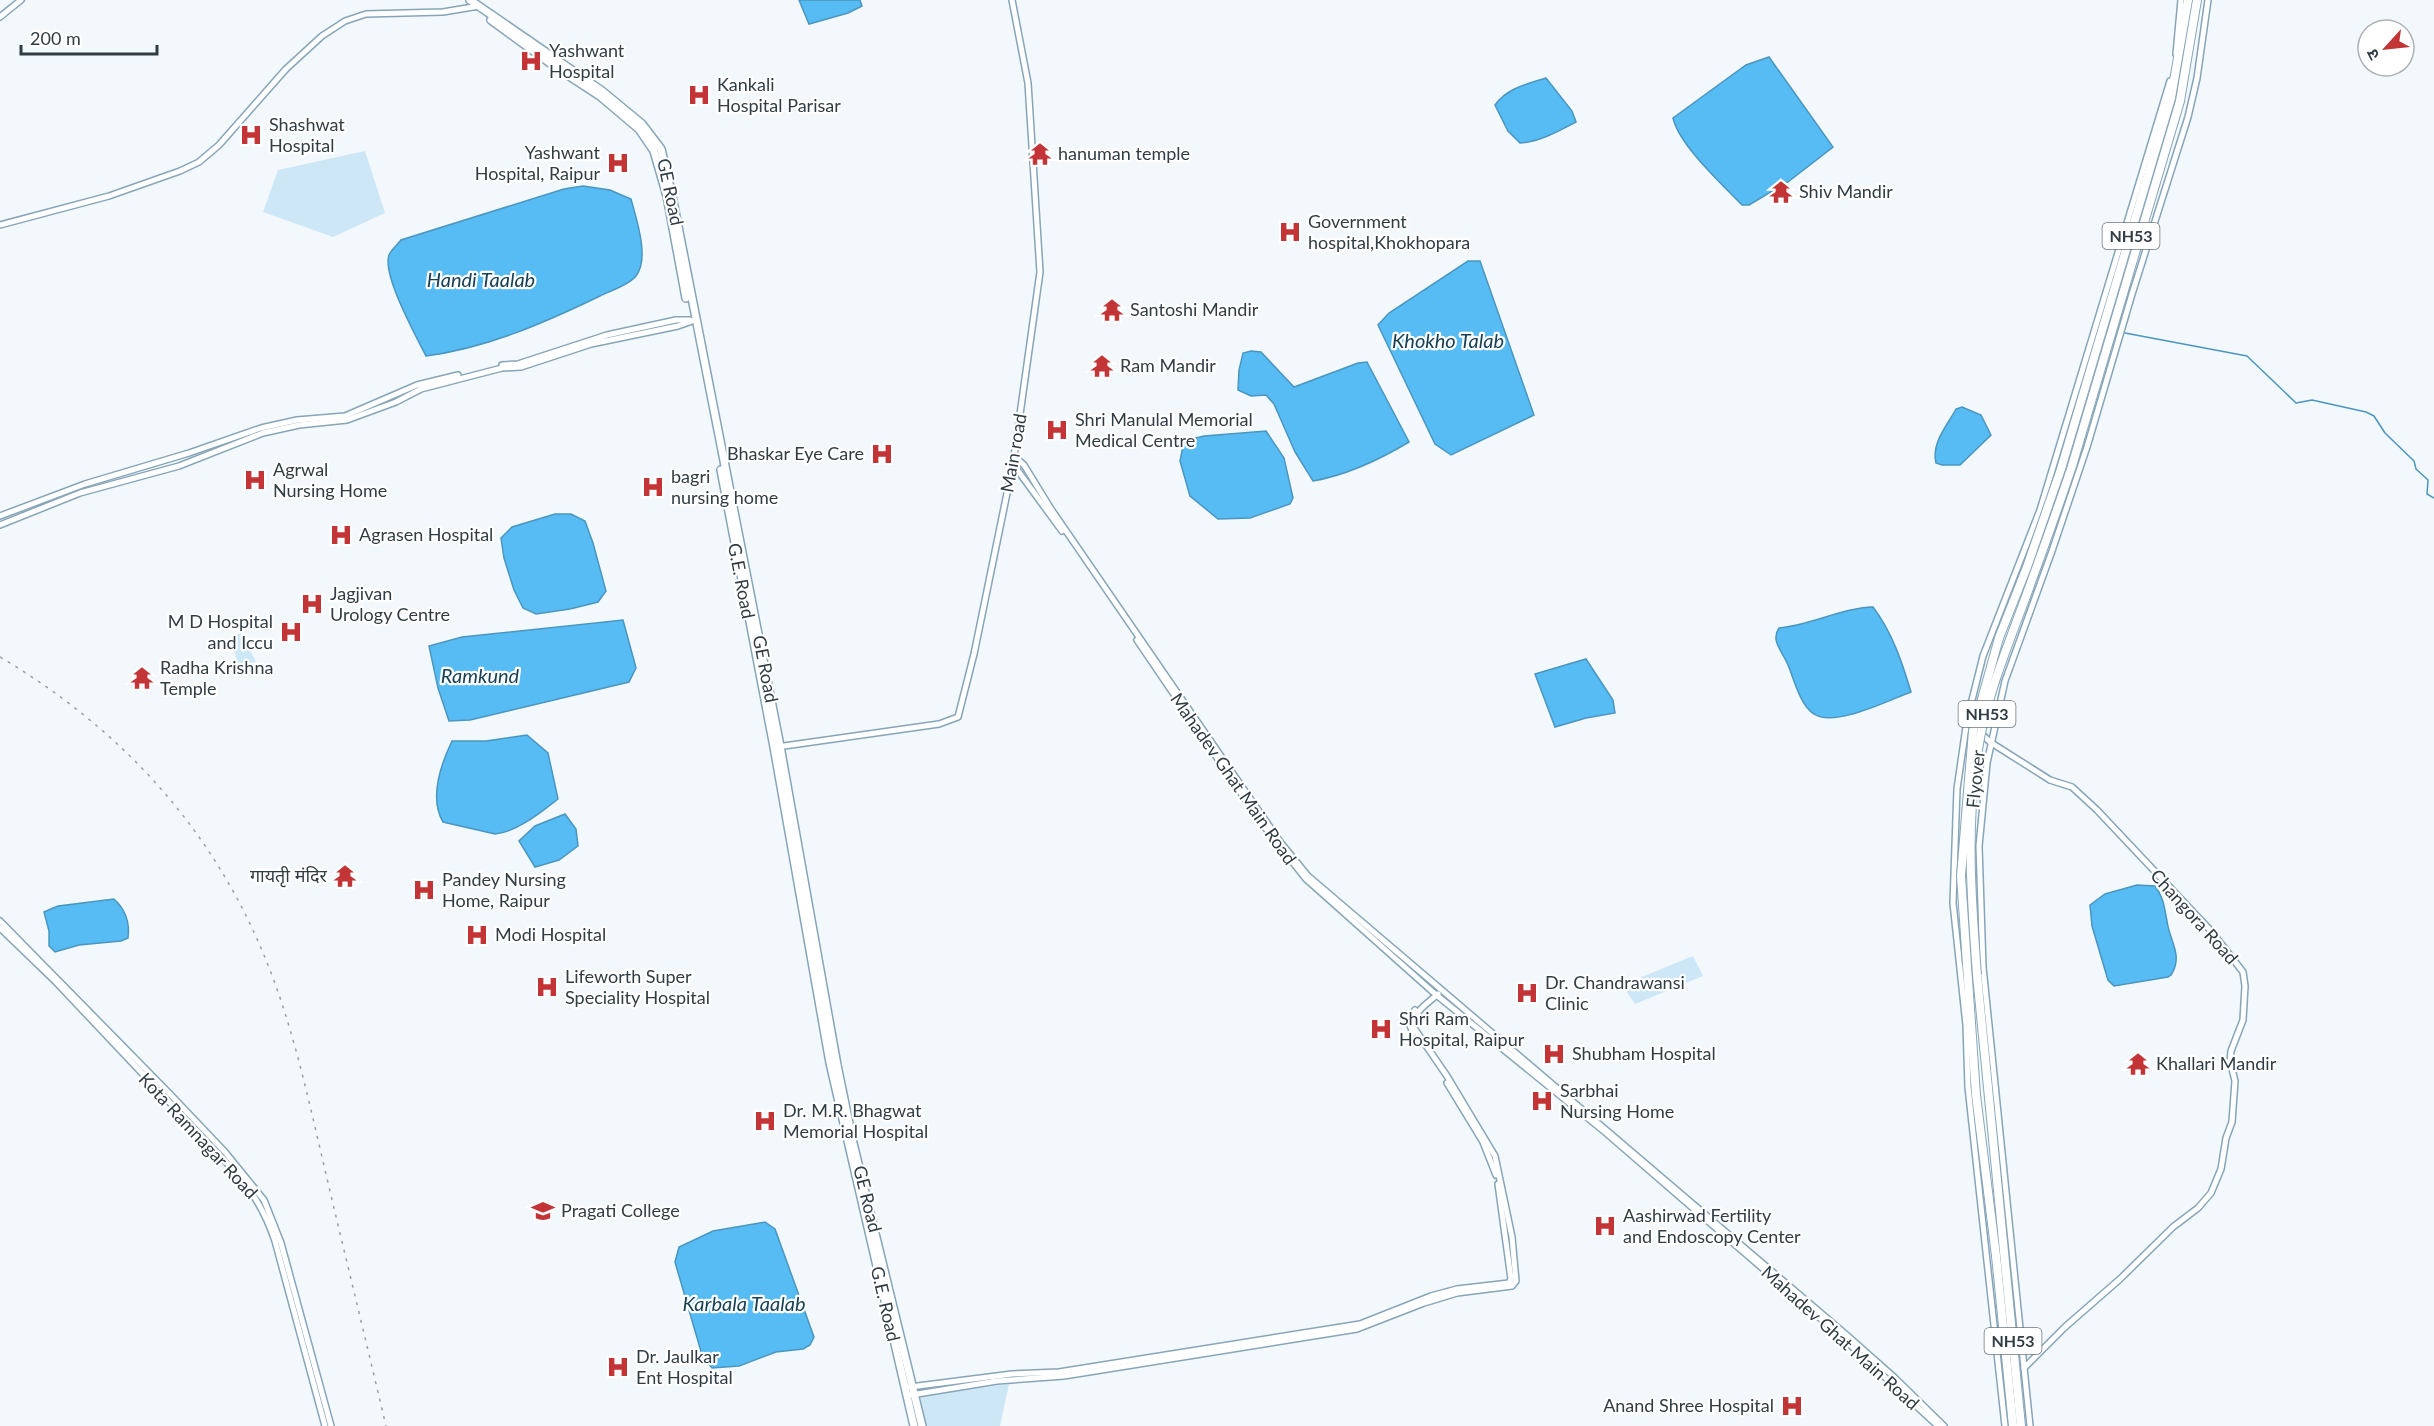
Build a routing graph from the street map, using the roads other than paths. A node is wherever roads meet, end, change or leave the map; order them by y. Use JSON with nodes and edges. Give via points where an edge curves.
{"nodes":[{"id":1,"x":21,"y":0,"type":"edge"},
{"id":2,"x":464,"y":0,"type":"edge"},
{"id":3,"x":1012,"y":0,"type":"edge"},
{"id":4,"x":2181,"y":0,"type":"edge"},
{"id":5,"x":2188,"y":0,"type":"edge"},
{"id":6,"x":2197,"y":0,"type":"edge"},
{"id":7,"x":2208,"y":0,"type":"edge"},
{"id":8,"x":474,"y":4,"type":"edge"},
{"id":9,"x":0,"y":17,"type":"edge"},
{"id":10,"x":0,"y":225,"type":"edge"},
{"id":11,"x":692,"y":320,"type":"junction"},
{"id":12,"x":2083,"y":446,"type":"junction"},
{"id":13,"x":2062,"y":454,"type":"junction"},
{"id":14,"x":1014,"y":456,"type":"junction"},
{"id":15,"x":1013,"y":464,"type":"junction"},
{"id":16,"x":0,"y":516,"type":"edge"},
{"id":17,"x":0,"y":525,"type":"edge"},
{"id":18,"x":1967,"y":720,"type":"junction"},
{"id":19,"x":1990,"y":742,"type":"junction"},
{"id":20,"x":777,"y":747,"type":"junction"},
{"id":21,"x":0,"y":921,"type":"edge"},
{"id":22,"x":0,"y":928,"type":"edge"},
{"id":23,"x":1438,"y":992,"type":"junction"},
{"id":24,"x":1985,"y":1021,"type":"junction"},
{"id":25,"x":1989,"y":1194,"type":"junction"},
{"id":26,"x":1980,"y":1195,"type":"junction"},
{"id":27,"x":2003,"y":1200,"type":"junction"},
{"id":28,"x":2001,"y":1256,"type":"junction"},
{"id":29,"x":2024,"y":1368,"type":"junction"},
{"id":30,"x":910,"y":1391,"type":"junction"},
{"id":31,"x":325,"y":1426,"type":"edge"},
{"id":32,"x":331,"y":1426,"type":"edge"},
{"id":33,"x":914,"y":1426,"type":"edge"},
{"id":34,"x":922,"y":1426,"type":"edge"},
{"id":35,"x":1938,"y":1426,"type":"edge"},
{"id":36,"x":1944,"y":1426,"type":"edge"},
{"id":37,"x":2005,"y":1426,"type":"edge"},
{"id":38,"x":2013,"y":1426,"type":"edge"},
{"id":39,"x":2021,"y":1426,"type":"edge"},
{"id":40,"x":2030,"y":1426,"type":"edge"}],
"edges":[{"from":1,"to":9,"type":"street"},
{"from":2,"to":8,"type":"main road"},
{"from":3,"to":14,"type":"street","name":"Main road","via":[[1028,83],[1040,272]]},
{"from":4,"to":13,"type":"street","via":[[2176,54],[2165,104]]},
{"from":5,"to":13,"type":"highway","number":"NH53","via":[[2171,98]]},
{"from":6,"to":12,"type":"highway","number":"NH53","via":[[2180,101]]},
{"from":7,"to":12,"type":"street","via":[[2188,117]]},
{"from":8,"to":10,"type":"street","via":[[443,12],[366,14],[345,21],[286,69],[219,146],[199,162],[109,196]]},
{"from":8,"to":11,"type":"main road","name":"GE Road","via":[[602,91],[642,124],[661,149]]},
{"from":11,"to":16,"type":"street","via":[[607,335],[518,364],[417,385],[345,416],[261,428],[85,484]]},
{"from":11,"to":17,"type":"street","via":[[591,344],[521,367],[502,368],[421,389],[347,420],[268,431],[179,466],[80,493]]},
{"from":11,"to":20,"type":"main road","name":"GE Road"},
{"from":12,"to":19,"type":"street","via":[[2052,551],[2005,681]]},
{"from":12,"to":24,"type":"highway","name":"Flyover","number":"NH53","bridge":true,"via":[[2072,466],[2012,632],[1980,737],[1970,835],[1972,927]]},
{"from":13,"to":18,"type":"street","via":[[1983,656]]},
{"from":13,"to":25,"type":"highway","name":"Flyover","number":"NH53","bridge":true,"via":[[2061,469],[1999,638],[1973,731],[1964,822],[1961,876],[1976,1095]]},
{"from":14,"to":15,"type":"street","name":"Main road"},
{"from":14,"to":23,"type":"street","via":[[1024,465],[1286,850],[1314,882],[1406,958]]},
{"from":15,"to":20,"type":"street","name":"Main road","via":[[958,717],[939,724]]},
{"from":15,"to":23,"type":"street","name":"Mahadev Ghat Main Road","via":[[1290,862],[1338,909]]},
{"from":18,"to":19,"type":"street","name":"Changora Road"},
{"from":18,"to":26,"type":"street","via":[[1956,801],[1953,903]]},
{"from":19,"to":24,"type":"street","via":[[1979,846]]},
{"from":19,"to":29,"type":"street","name":"Changora Road","via":[[2050,780],[2072,787],[2089,802],[2212,932],[2243,972],[2245,986],[2243,1020],[2230,1061],[2235,1084],[2232,1122],[2211,1193]]},
{"from":20,"to":30,"type":"main road","name":"GE Road","via":[[853,1143]]},
{"from":21,"to":32,"type":"street","via":[[225,1152],[264,1200],[281,1243]]},
{"from":22,"to":31,"type":"street","name":"Kota Ramnagar Road","via":[[55,981],[257,1199],[275,1241]]},
{"from":23,"to":30,"type":"street","via":[[1411,1014],[1409,1026],[1491,1158],[1507,1240],[1509,1283],[1431,1296],[1360,1324],[1059,1372],[1012,1374]]},
{"from":23,"to":35,"type":"street","name":"Mahadev Ghat Main Road","via":[[1793,1295]]},
{"from":23,"to":36,"type":"street","via":[[1553,1083],[1843,1332]]},
{"from":24,"to":27,"type":"highway","number":"NH53"},
{"from":25,"to":26,"type":"highway"},
{"from":25,"to":28,"type":"highway","number":"NH53"},
{"from":26,"to":37,"type":"street"},
{"from":27,"to":28,"type":"highway","number":"NH53"},
{"from":27,"to":29,"type":"street"},
{"from":28,"to":38,"type":"highway","number":"NH53"},
{"from":28,"to":39,"type":"highway","number":"NH53"},
{"from":29,"to":40,"type":"street"},
{"from":30,"to":33,"type":"main road"},
{"from":30,"to":34,"type":"main road","name":"GE Road"}]}
